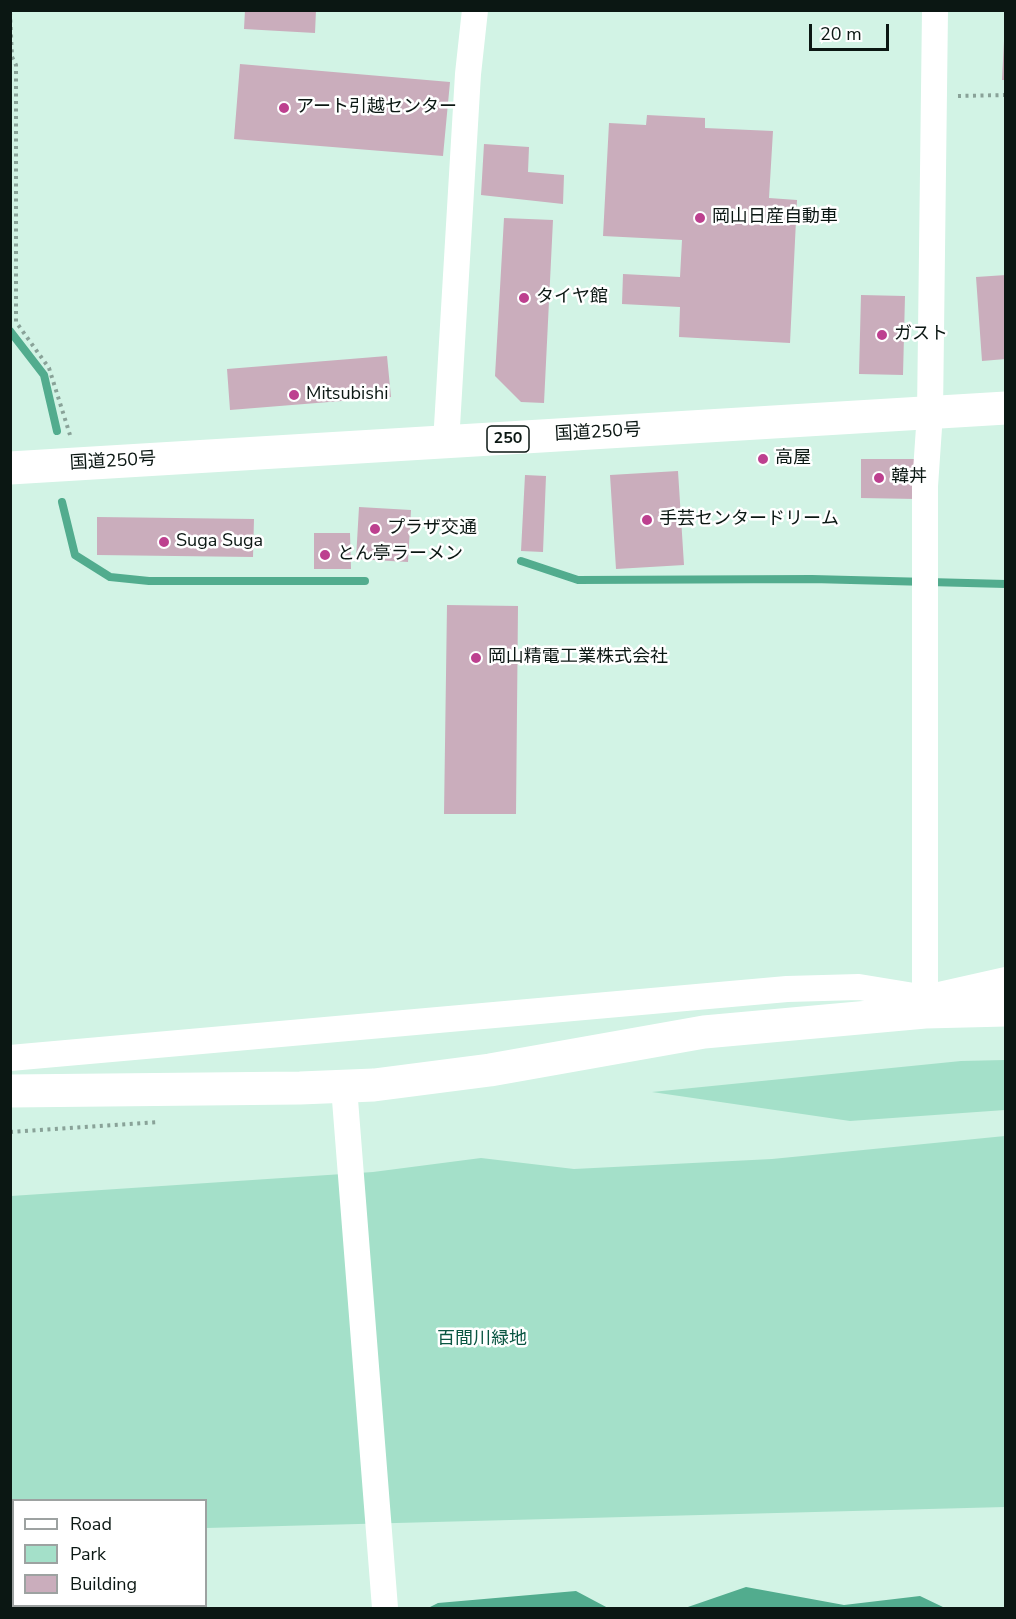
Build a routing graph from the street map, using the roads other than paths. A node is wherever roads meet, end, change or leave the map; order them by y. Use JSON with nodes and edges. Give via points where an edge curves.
{"nodes":[{"id":1,"x":475,"y":10,"type":"edge"},
{"id":2,"x":935,"y":10,"type":"edge"},
{"id":3,"x":1005,"y":408,"type":"edge"},
{"id":4,"x":930,"y":413,"type":"junction"},
{"id":5,"x":446,"y":442,"type":"junction"},
{"id":6,"x":10,"y":468,"type":"edge"},
{"id":7,"x":1005,"y":980,"type":"edge"},
{"id":8,"x":925,"y":1005,"type":"junction"},
{"id":9,"x":1005,"y":1010,"type":"edge"},
{"id":10,"x":10,"y":1058,"type":"edge"},
{"id":11,"x":344,"y":1087,"type":"junction"},
{"id":12,"x":10,"y":1091,"type":"edge"},
{"id":13,"x":385,"y":1608,"type":"edge"}],
"edges":[{"from":1,"to":5,"type":"street"},
{"from":2,"to":4,"type":"street"},
{"from":3,"to":4,"type":"main road","name":"国道250号","number":"250"},
{"from":4,"to":5,"type":"main road","name":"国道250号","number":"250"},
{"from":4,"to":8,"type":"street","via":[[925,486]]},
{"from":5,"to":6,"type":"main road","name":"国道250号","number":"250"},
{"from":7,"to":8,"type":"street"},
{"from":8,"to":9,"type":"main road"},
{"from":8,"to":10,"type":"street","via":[[859,987],[787,989]]},
{"from":8,"to":11,"type":"main road","via":[[704,1032],[490,1070]]},
{"from":11,"to":12,"type":"main road"},
{"from":11,"to":13,"type":"street"}]}
